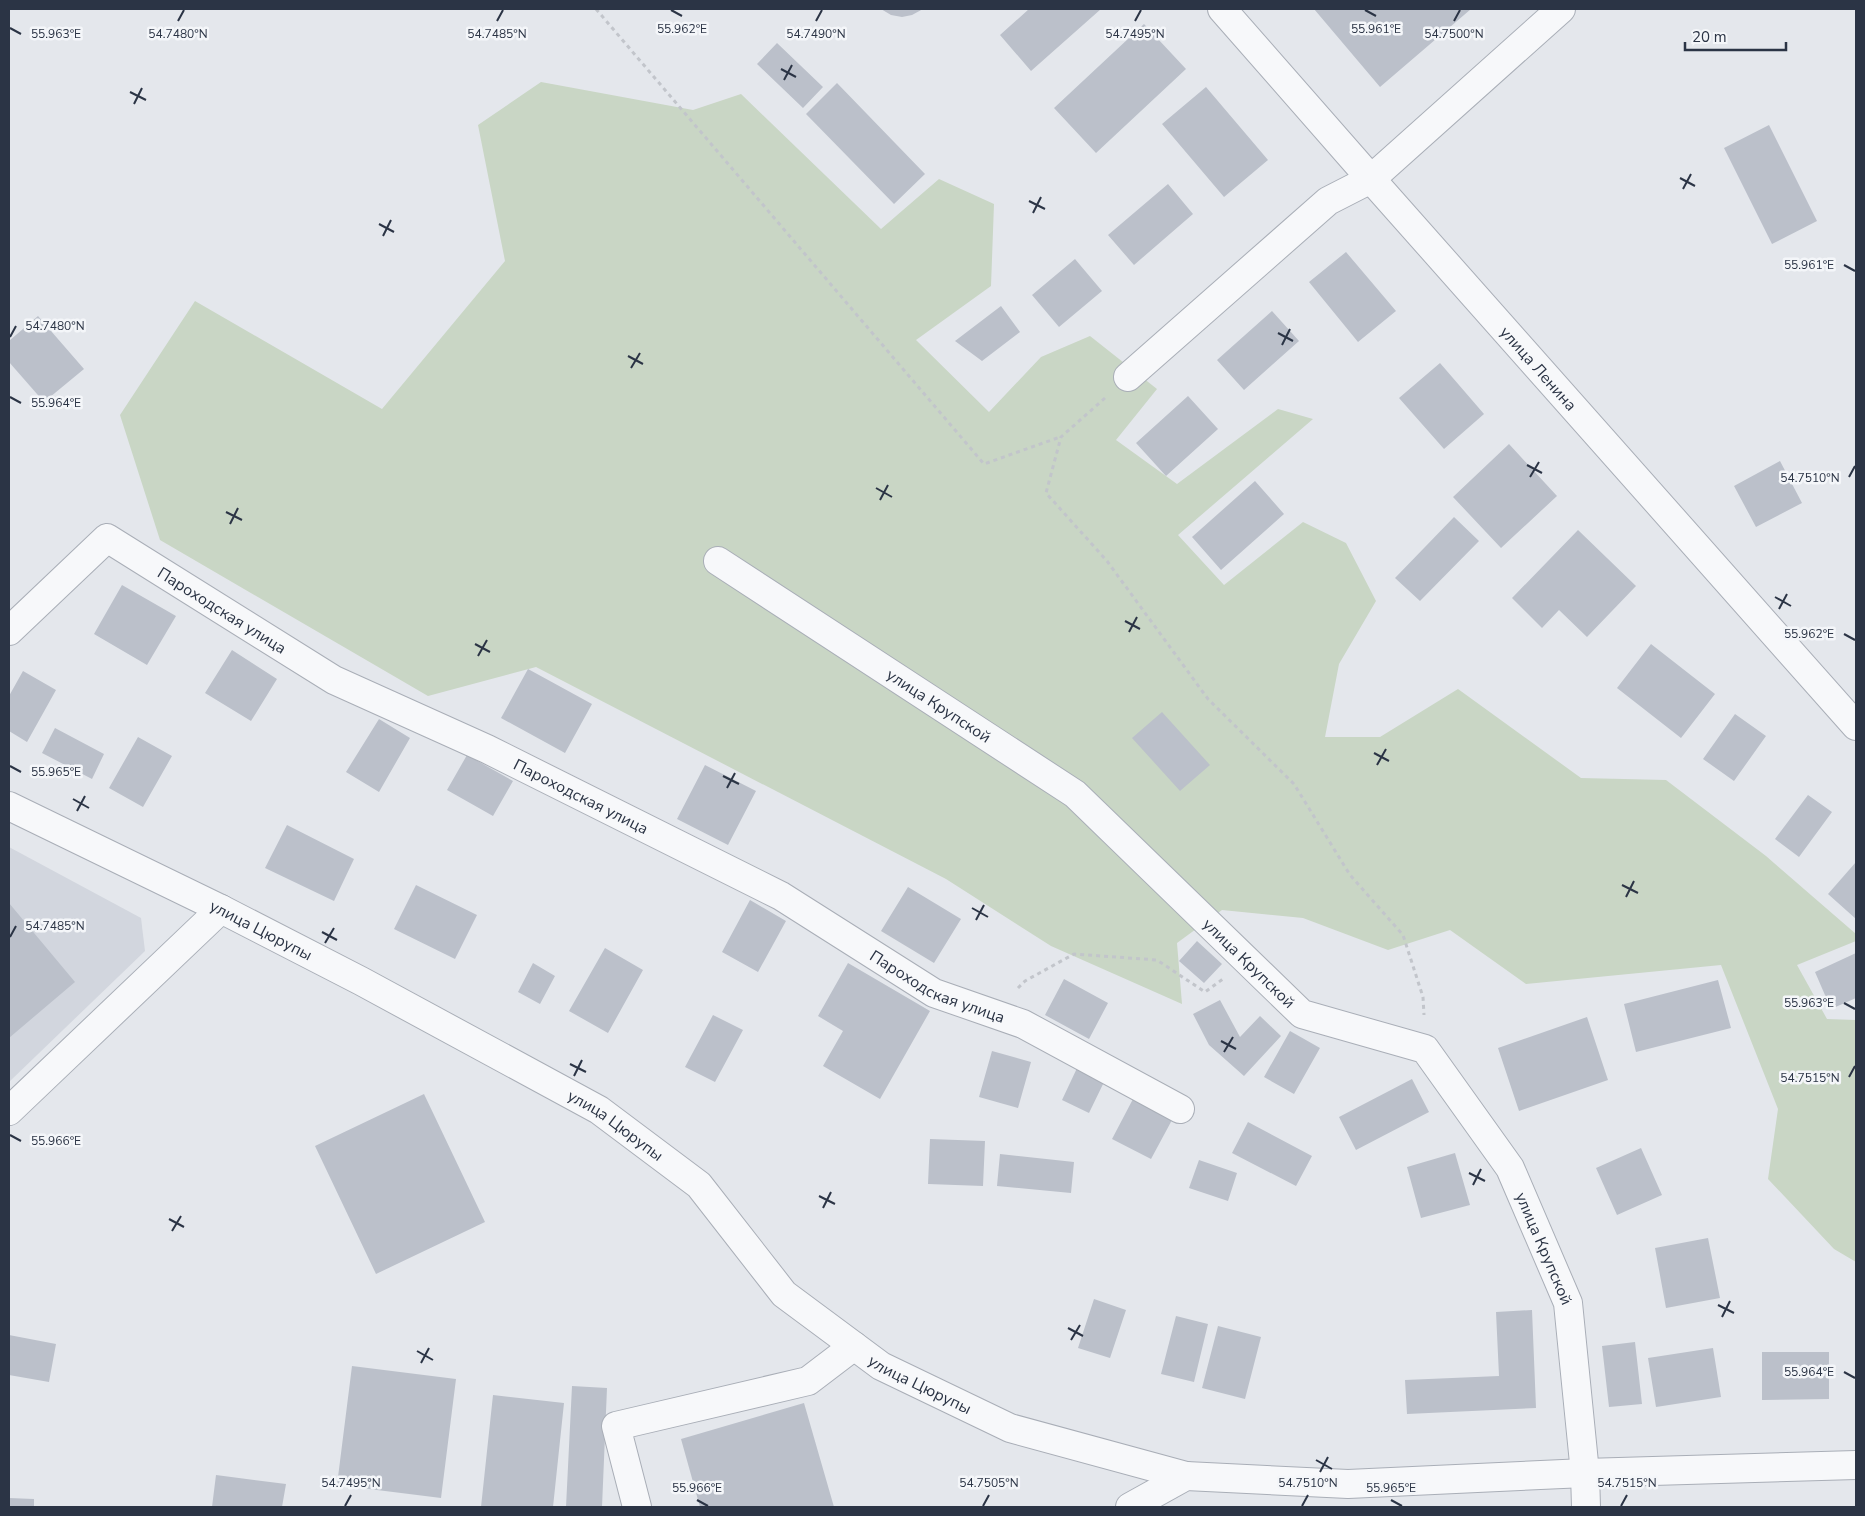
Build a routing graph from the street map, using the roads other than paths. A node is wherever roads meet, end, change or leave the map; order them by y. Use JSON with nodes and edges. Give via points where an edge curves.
{"nodes":[{"id":1,"x":1222,"y":9,"type":"edge"},
{"id":2,"x":1561,"y":9,"type":"edge"},
{"id":3,"x":1371,"y":179,"type":"junction"},
{"id":4,"x":1128,"y":377,"type":"road end"},
{"id":5,"x":718,"y":561,"type":"dead end"},
{"id":6,"x":9,"y":631,"type":"edge"},
{"id":7,"x":1856,"y":726,"type":"edge"},
{"id":8,"x":9,"y":806,"type":"edge"},
{"id":9,"x":221,"y":909,"type":"junction"},
{"id":10,"x":1180,"y":1109,"type":"dead end"},
{"id":11,"x":9,"y":1111,"type":"edge"},
{"id":12,"x":854,"y":1346,"type":"junction"},
{"id":13,"x":1856,"y":1465,"type":"edge"},
{"id":14,"x":1585,"y":1473,"type":"junction"},
{"id":15,"x":1186,"y":1476,"type":"junction"},
{"id":16,"x":637,"y":1507,"type":"edge"},
{"id":17,"x":1130,"y":1507,"type":"edge"},
{"id":18,"x":1586,"y":1507,"type":"edge"}],
"edges":[{"from":1,"to":3,"type":"street","name":"улица Ленина"},
{"from":2,"to":3,"type":"street"},
{"from":3,"to":4,"type":"street","via":[[1328,201]]},
{"from":3,"to":7,"type":"street","name":"улица Ленина"},
{"from":5,"to":14,"type":"street","name":"улица Крупской","via":[[1075,794],[1302,1014],[1425,1049],[1510,1168],[1568,1303]]},
{"from":6,"to":10,"type":"street","name":"Пароходская улица","via":[[107,538],[334,680],[487,749],[781,896],[934,993],[1023,1024]]},
{"from":8,"to":9,"type":"street","name":"улица Цюрупы"},
{"from":9,"to":11,"type":"street"},
{"from":9,"to":12,"type":"street","name":"улица Цюрупы","via":[[599,1110],[699,1185],[784,1294]]},
{"from":12,"to":15,"type":"street","name":"улица Цюрупы","via":[[881,1366],[1010,1428]]},
{"from":12,"to":16,"type":"street","via":[[808,1382],[616,1426]]},
{"from":13,"to":14,"type":"street","name":"улица Цюрупы"},
{"from":14,"to":15,"type":"street","name":"улица Цюрупы","via":[[1348,1484]]},
{"from":14,"to":18,"type":"street","name":"улица Крупской"},
{"from":15,"to":17,"type":"street"}]}
